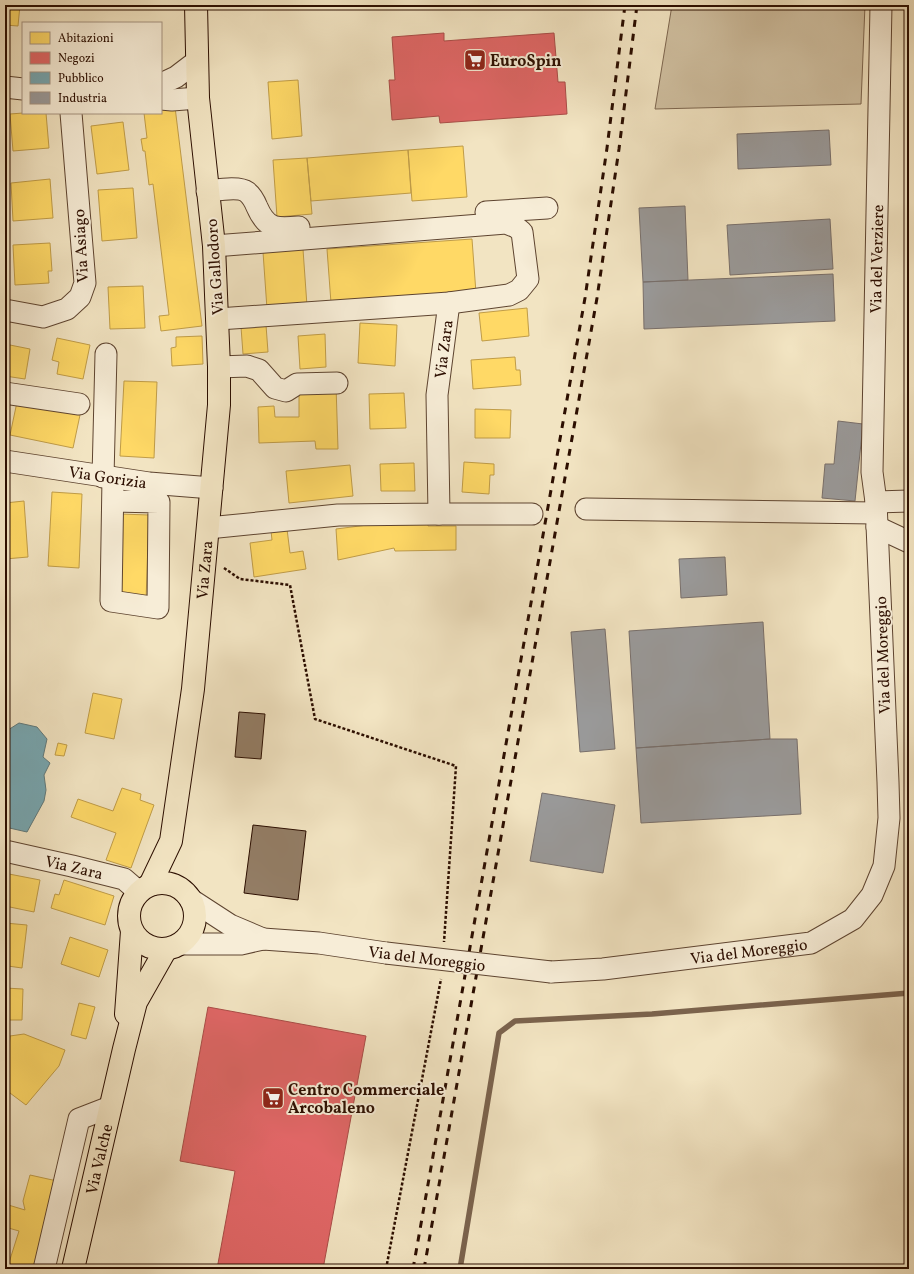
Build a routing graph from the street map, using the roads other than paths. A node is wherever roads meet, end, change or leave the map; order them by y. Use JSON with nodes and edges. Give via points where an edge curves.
{"nodes":[{"id":1,"x":196,"y":5,"type":"edge"},
{"id":2,"x":881,"y":5,"type":"edge"},
{"id":3,"x":197,"y":61,"type":"junction"},
{"id":4,"x":162,"y":84,"type":"edge"},
{"id":5,"x":5,"y":87,"type":"edge"},
{"id":6,"x":22,"y":89,"type":"edge"},
{"id":7,"x":198,"y":98,"type":"junction"},
{"id":8,"x":162,"y":99,"type":"edge"},
{"id":9,"x":70,"y":114,"type":"edge"},
{"id":10,"x":207,"y":191,"type":"junction"},
{"id":11,"x":547,"y":208,"type":"dead end"},
{"id":12,"x":214,"y":246,"type":"junction"},
{"id":13,"x":449,"y":303,"type":"junction"},
{"id":14,"x":5,"y":310,"type":"edge"},
{"id":15,"x":218,"y":319,"type":"junction"},
{"id":16,"x":106,"y":354,"type":"dead end"},
{"id":17,"x":219,"y":367,"type":"junction"},
{"id":18,"x":337,"y":383,"type":"dead end"},
{"id":19,"x":5,"y":393,"type":"edge"},
{"id":20,"x":79,"y":404,"type":"dead end"},
{"id":21,"x":5,"y":461,"type":"edge"},
{"id":22,"x":108,"y":477,"type":"junction"},
{"id":23,"x":212,"y":488,"type":"junction"},
{"id":24,"x":909,"y":501,"type":"edge"},
{"id":25,"x":113,"y":502,"type":"junction"},
{"id":26,"x":586,"y":509,"type":"dead end"},
{"id":27,"x":439,"y":514,"type":"junction"},
{"id":28,"x":532,"y":514,"type":"dead end"},
{"id":29,"x":876,"y":514,"type":"junction"},
{"id":30,"x":208,"y":528,"type":"junction"},
{"id":31,"x":909,"y":542,"type":"edge"},
{"id":32,"x":171,"y":841,"type":"junction"},
{"id":33,"x":5,"y":851,"type":"edge"},
{"id":34,"x":145,"y":889,"type":"junction"},
{"id":35,"x":185,"y":894,"type":"junction"},
{"id":36,"x":132,"y":931,"type":"junction"},
{"id":37,"x":263,"y":939,"type":"junction"},
{"id":38,"x":173,"y":947,"type":"junction"},
{"id":39,"x":124,"y":1049,"type":"junction"},
{"id":40,"x":110,"y":1107,"type":"junction"},
{"id":41,"x":44,"y":1269,"type":"edge"},
{"id":42,"x":72,"y":1269,"type":"edge"}],
"edges":[{"from":1,"to":3,"type":"main road","name":"Via Gallodoro"},
{"from":2,"to":29,"type":"street","name":"Via del Verziere","via":[[872,472]]},
{"from":3,"to":4,"type":"street","via":[[176,77]]},
{"from":3,"to":7,"type":"main road","name":"Via Gallodoro"},
{"from":5,"to":6,"type":"street"},
{"from":7,"to":8,"type":"street"},
{"from":7,"to":10,"type":"main road","name":"Via Gallodoro"},
{"from":9,"to":14,"type":"street","name":"Via Asiago","via":[[85,283],[80,297],[67,309],[42,317]]},
{"from":10,"to":11,"type":"street","via":[[238,189],[246,192],[254,199],[266,222],[274,228]]},
{"from":10,"to":12,"type":"main road","name":"Via Gallodoro"},
{"from":12,"to":13,"type":"street","via":[[506,223],[522,232],[528,279],[519,290],[509,295]]},
{"from":12,"to":15,"type":"main road","name":"Via Gallodoro"},
{"from":13,"to":15,"type":"street"},
{"from":13,"to":27,"type":"street","name":"Via Zara","via":[[437,395]]},
{"from":15,"to":17,"type":"main road","name":"Via Gallodoro"},
{"from":16,"to":22,"type":"street"},
{"from":17,"to":18,"type":"street","via":[[247,366],[259,370],[275,388],[286,391],[297,384]]},
{"from":17,"to":23,"type":"main road","name":"Via Gallodoro","via":[[219,405]]},
{"from":19,"to":20,"type":"street"},
{"from":21,"to":22,"type":"street","name":"Via Gorizia"},
{"from":22,"to":23,"type":"street","name":"Via Gorizia"},
{"from":22,"to":25,"type":"street"},
{"from":23,"to":30,"type":"main road","name":"Via Gallodoro"},
{"from":24,"to":29,"type":"street"},
{"from":25,"to":25,"type":"street","via":[[159,502],[158,608],[112,601]]},
{"from":26,"to":29,"type":"street"},
{"from":27,"to":28,"type":"street","name":"Via Zara"},
{"from":27,"to":30,"type":"street","name":"Via Zara","via":[[338,515]]},
{"from":29,"to":31,"type":"street"},
{"from":29,"to":37,"type":"street","name":"Via del Moreggio","bridge":true,"via":[[888,818],[884,866],[872,895],[853,919],[811,943],[603,970],[551,972]]},
{"from":30,"to":32,"type":"main road","name":"Via Zara","via":[[194,689]]},
{"from":32,"to":34,"type":"main road","name":"Via Zara"},
{"from":32,"to":35,"type":"main road","name":"Via Zara"},
{"from":33,"to":34,"type":"street","name":"Via Zara","via":[[124,880]]},
{"from":34,"to":35,"type":"main road","via":[[158,883],[166,883]]},
{"from":34,"to":36,"type":"main road","via":[[134,898],[129,912]]},
{"from":35,"to":37,"type":"street","name":"Via del Moreggio","via":[[230,925]]},
{"from":35,"to":38,"type":"main road","via":[[194,907],[194,923],[187,938]]},
{"from":36,"to":38,"type":"main road","via":[[136,938],[154,949]]},
{"from":36,"to":39,"type":"main road","name":"Via Valche"},
{"from":37,"to":38,"type":"street","name":"Via del Moreggio","via":[[241,944]]},
{"from":38,"to":39,"type":"main road","name":"Via Valche","via":[[136,1002]]},
{"from":39,"to":40,"type":"main road","name":"Via Valche"},
{"from":40,"to":41,"type":"street","via":[[79,1119]]},
{"from":40,"to":42,"type":"main road","name":"Via Valche"}]}
